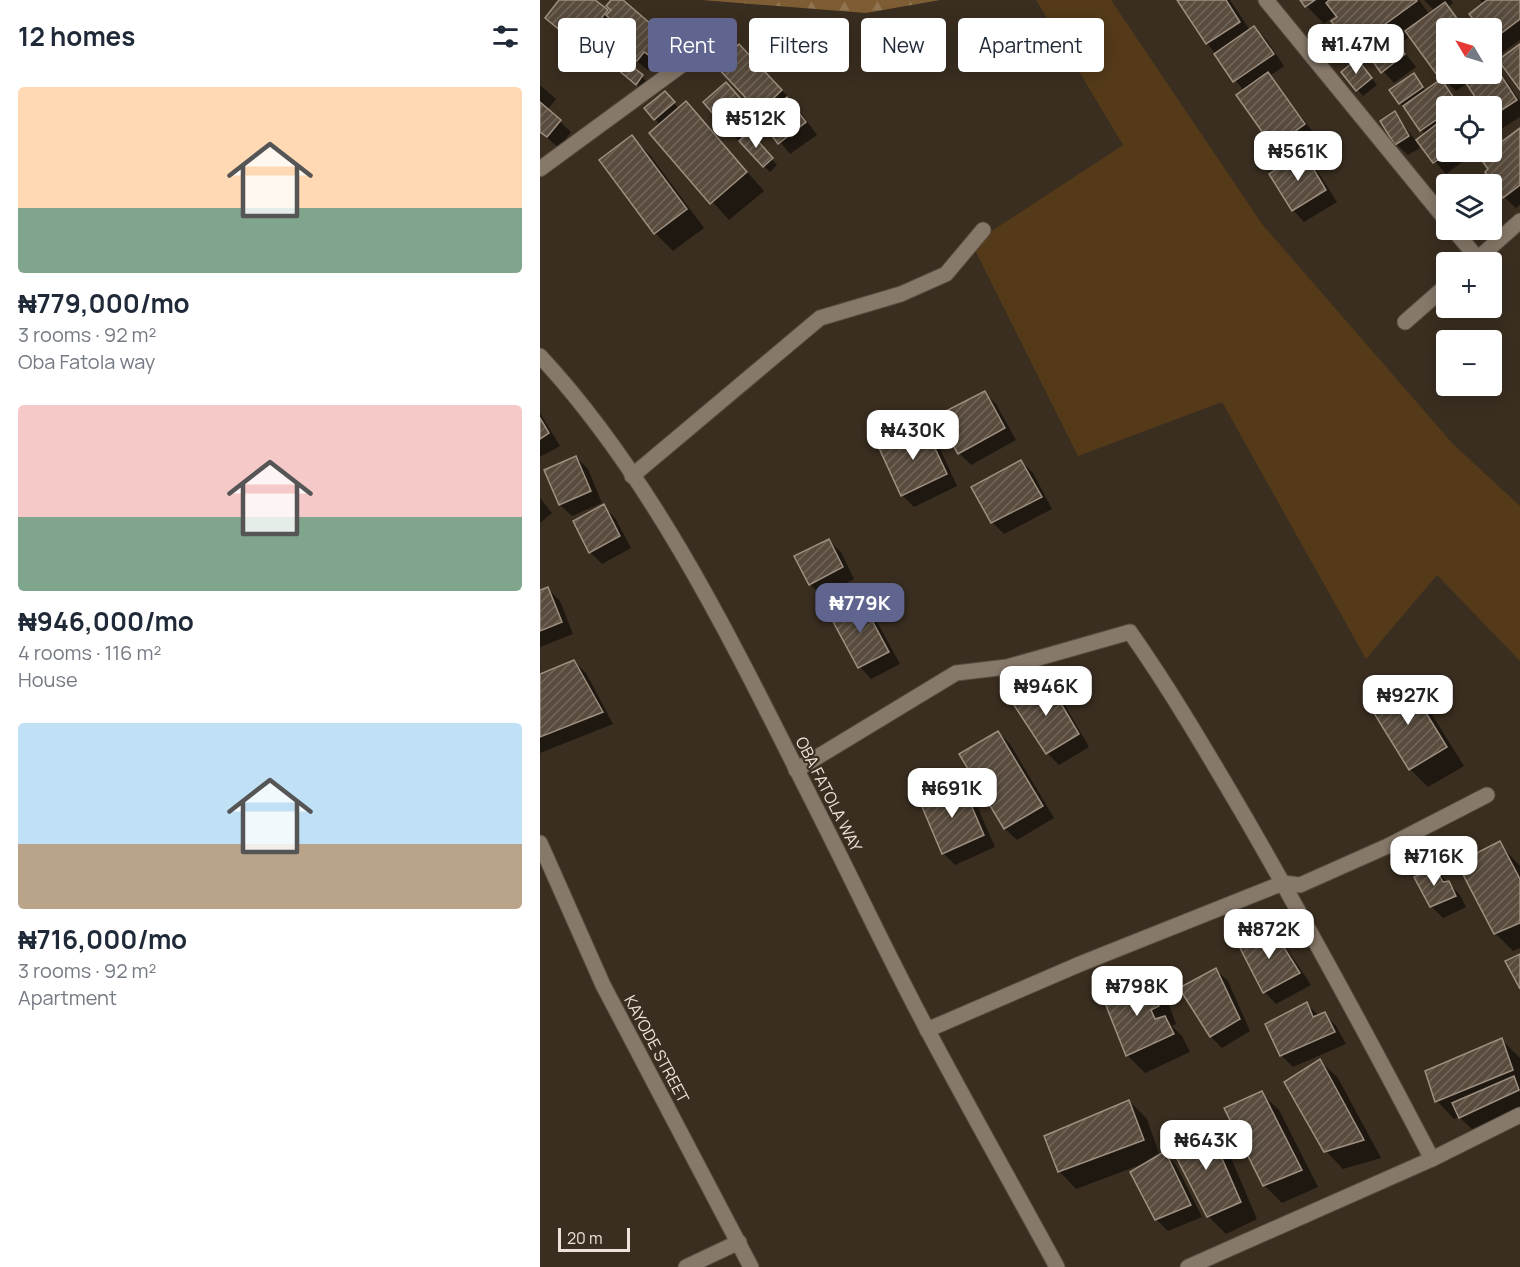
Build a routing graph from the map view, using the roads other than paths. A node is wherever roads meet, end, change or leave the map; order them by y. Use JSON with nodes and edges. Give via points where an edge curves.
{"nodes":[{"id":1,"x":1266,"y":0,"type":"edge"},
{"id":2,"x":673,"y":72,"type":"edge"},
{"id":3,"x":540,"y":169,"type":"edge"},
{"id":4,"x":1436,"y":208,"type":"edge"},
{"id":5,"x":1520,"y":221,"type":"edge"},
{"id":6,"x":983,"y":230,"type":"dead end"},
{"id":7,"x":1486,"y":252,"type":"edge"},
{"id":8,"x":1436,"y":295,"type":"edge"},
{"id":9,"x":1405,"y":322,"type":"dead end"},
{"id":10,"x":540,"y":356,"type":"edge"},
{"id":11,"x":632,"y":476,"type":"junction"},
{"id":12,"x":796,"y":770,"type":"junction"},
{"id":13,"x":1487,"y":795,"type":"dead end"},
{"id":14,"x":540,"y":843,"type":"edge"},
{"id":15,"x":1283,"y":883,"type":"junction"},
{"id":16,"x":927,"y":1030,"type":"junction"},
{"id":17,"x":1520,"y":1115,"type":"edge"},
{"id":18,"x":1432,"y":1159,"type":"junction"},
{"id":19,"x":738,"y":1242,"type":"junction"},
{"id":20,"x":686,"y":1267,"type":"edge"},
{"id":21,"x":751,"y":1267,"type":"edge"},
{"id":22,"x":1057,"y":1267,"type":"edge"},
{"id":23,"x":1188,"y":1267,"type":"edge"}],
"edges":[{"from":1,"to":4,"type":"street"},
{"from":2,"to":3,"type":"street"},
{"from":5,"to":7,"type":"street"},
{"from":6,"to":11,"type":"street","via":[[946,274],[901,294],[820,318]]},
{"from":8,"to":9,"type":"street"},
{"from":10,"to":11,"type":"street","name":"OBA FATOLA WAY","via":[[579,400]]},
{"from":11,"to":12,"type":"street","name":"OBA FATOLA WAY","via":[[693,574]]},
{"from":12,"to":15,"type":"street","via":[[956,673],[1007,668],[1131,632],[1169,688]]},
{"from":12,"to":16,"type":"street","name":"OBA FATOLA WAY"},
{"from":13,"to":15,"type":"street","via":[[1300,885]]},
{"from":14,"to":19,"type":"street","name":"KAYODE STREET","via":[[603,985]]},
{"from":15,"to":16,"type":"street"},
{"from":15,"to":18,"type":"street"},
{"from":16,"to":22,"type":"street","name":"OBA FATOLA WAY"},
{"from":17,"to":18,"type":"street"},
{"from":18,"to":23,"type":"street"},
{"from":19,"to":20,"type":"street"},
{"from":19,"to":21,"type":"street","name":"KAYODE STREET"}]}
